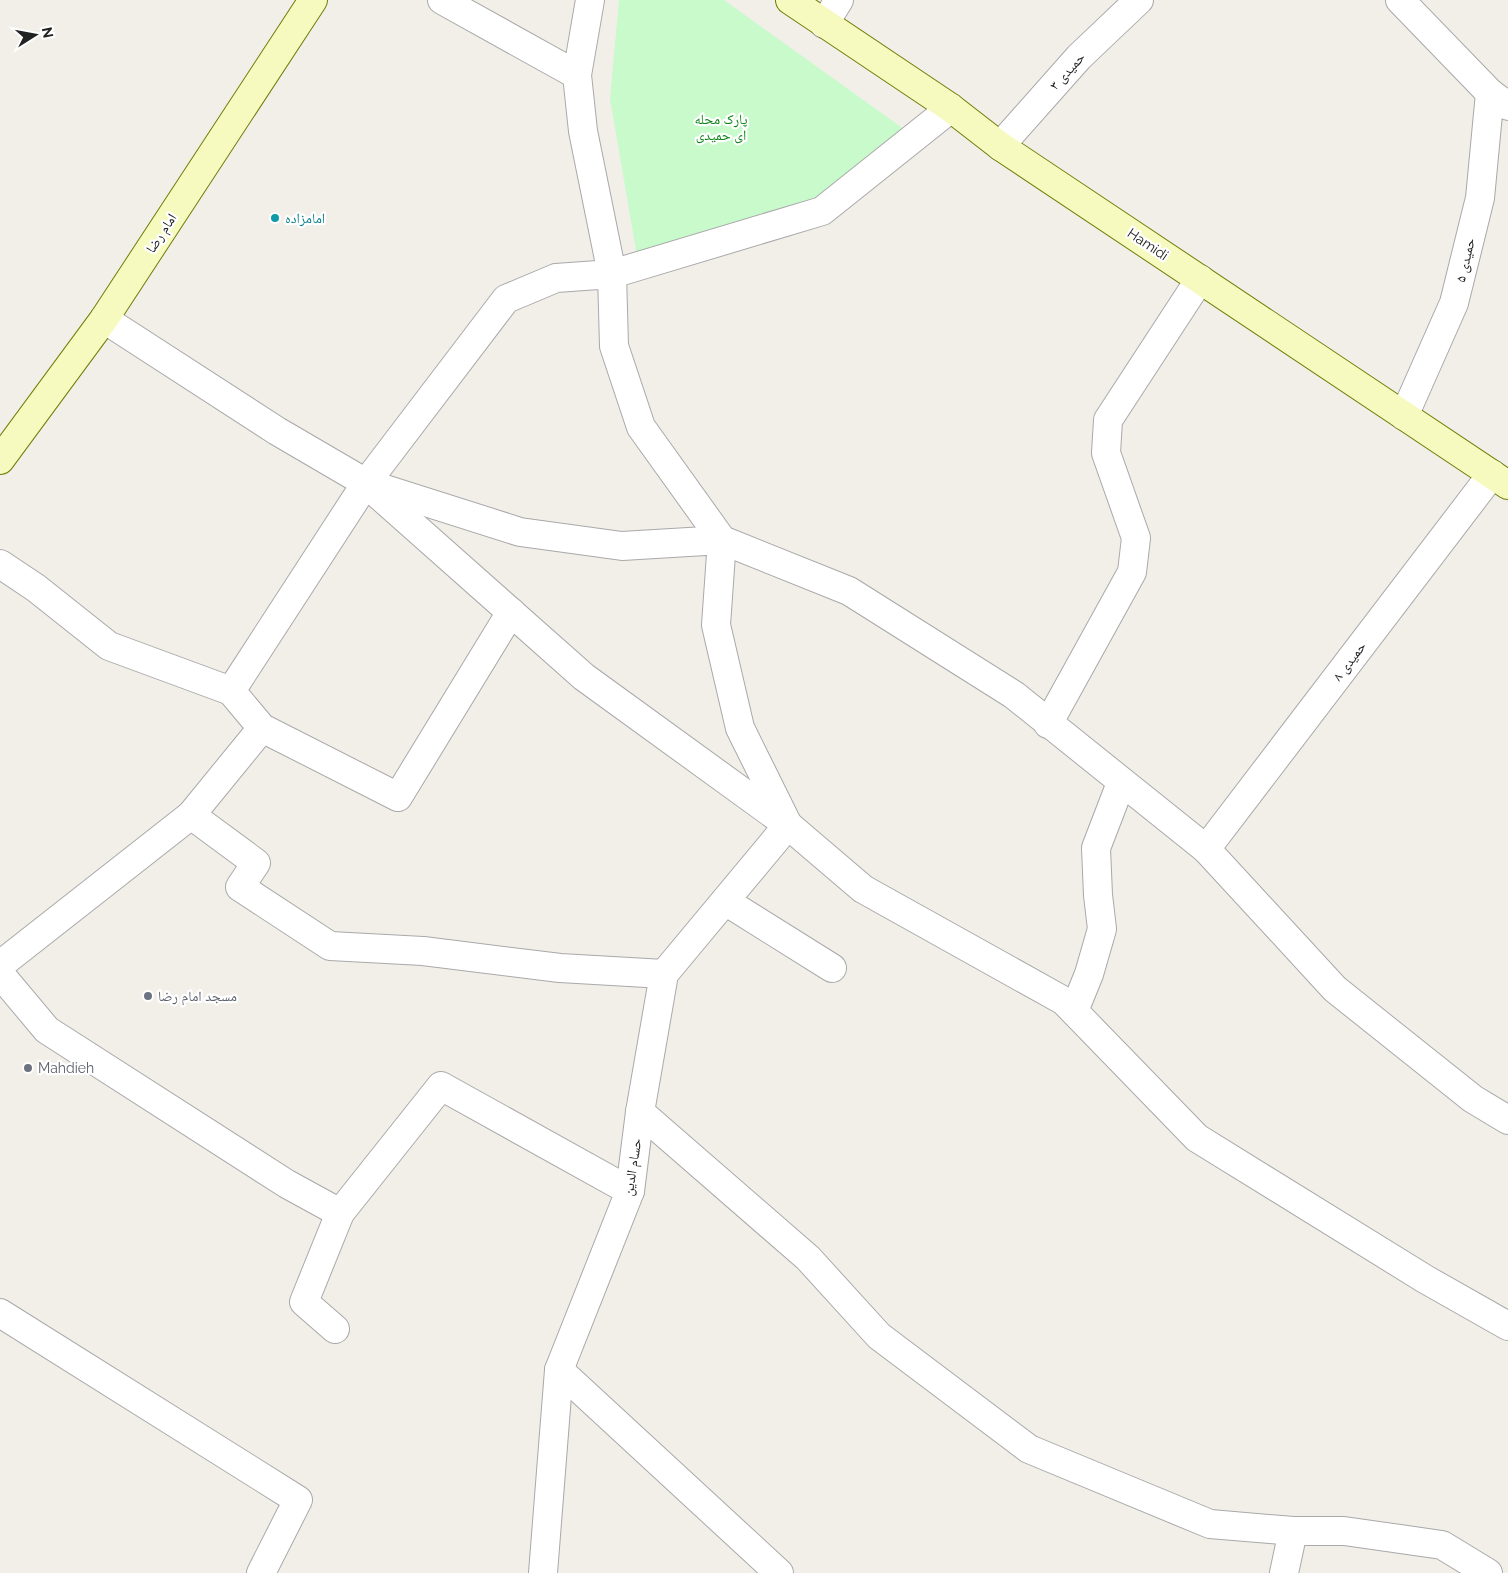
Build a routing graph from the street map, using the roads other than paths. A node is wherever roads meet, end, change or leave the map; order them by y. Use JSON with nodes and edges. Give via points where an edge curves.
{"nodes":[{"id":1,"x":313,"y":0,"type":"edge"},
{"id":2,"x":442,"y":0,"type":"edge"},
{"id":3,"x":590,"y":0,"type":"edge"},
{"id":4,"x":790,"y":0,"type":"edge"},
{"id":5,"x":839,"y":0,"type":"edge"},
{"id":6,"x":1139,"y":0,"type":"edge"},
{"id":7,"x":1400,"y":0,"type":"edge"},
{"id":8,"x":824,"y":24,"type":"junction"},
{"id":9,"x":577,"y":75,"type":"junction"},
{"id":10,"x":1499,"y":100,"type":"edge"},
{"id":11,"x":952,"y":108,"type":"junction"},
{"id":12,"x":1000,"y":146,"type":"junction"},
{"id":13,"x":612,"y":274,"type":"junction"},
{"id":14,"x":1200,"y":279,"type":"junction"},
{"id":15,"x":104,"y":319,"type":"junction"},
{"id":16,"x":1404,"y":416,"type":"junction"},
{"id":17,"x":0,"y":460,"type":"edge"},
{"id":18,"x":1500,"y":479,"type":"edge"},
{"id":19,"x":366,"y":483,"type":"junction"},
{"id":20,"x":722,"y":540,"type":"junction"},
{"id":21,"x":0,"y":564,"type":"edge"},
{"id":22,"x":511,"y":612,"type":"junction"},
{"id":23,"x":231,"y":691,"type":"junction"},
{"id":24,"x":1048,"y":724,"type":"junction"},
{"id":25,"x":262,"y":728,"type":"junction"},
{"id":26,"x":1121,"y":783,"type":"junction"},
{"id":27,"x":191,"y":815,"type":"junction"},
{"id":28,"x":788,"y":825,"type":"junction"},
{"id":29,"x":1206,"y":849,"type":"junction"},
{"id":30,"x":725,"y":902,"type":"junction"},
{"id":31,"x":0,"y":965,"type":"edge"},
{"id":32,"x":832,"y":968,"type":"dead end"},
{"id":33,"x":0,"y":974,"type":"edge"},
{"id":34,"x":664,"y":974,"type":"junction"},
{"id":35,"x":1074,"y":1011,"type":"junction"},
{"id":36,"x":640,"y":1112,"type":"junction"},
{"id":37,"x":1508,"y":1120,"type":"edge"},
{"id":38,"x":630,"y":1191,"type":"junction"},
{"id":39,"x":340,"y":1213,"type":"junction"},
{"id":40,"x":0,"y":1313,"type":"edge"},
{"id":41,"x":1508,"y":1326,"type":"edge"},
{"id":42,"x":335,"y":1329,"type":"dead end"},
{"id":43,"x":559,"y":1370,"type":"junction"},
{"id":44,"x":1293,"y":1531,"type":"junction"},
{"id":45,"x":260,"y":1573,"type":"edge"},
{"id":46,"x":543,"y":1573,"type":"edge"},
{"id":47,"x":779,"y":1573,"type":"edge"},
{"id":48,"x":1284,"y":1573,"type":"edge"},
{"id":49,"x":1488,"y":1573,"type":"edge"}],
"edges":[{"from":1,"to":15,"type":"main road","name":"امام رضا"},
{"from":2,"to":9,"type":"street"},
{"from":3,"to":9,"type":"street"},
{"from":4,"to":8,"type":"main road","name":"Hamidi"},
{"from":5,"to":8,"type":"street"},
{"from":6,"to":12,"type":"street","name":"حمیدی ۳","via":[[1079,57]]},
{"from":7,"to":10,"type":"street"},
{"from":8,"to":11,"type":"main road","name":"Hamidi"},
{"from":9,"to":13,"type":"street","via":[[583,131]]},
{"from":10,"to":16,"type":"street","name":"حمیدی ۵","via":[[1480,198],[1454,303]]},
{"from":11,"to":12,"type":"main road","name":"Hamidi"},
{"from":11,"to":13,"type":"street","via":[[822,211]]},
{"from":12,"to":14,"type":"main road","name":"Hamidi"},
{"from":13,"to":19,"type":"street","via":[[556,278],[506,299]]},
{"from":13,"to":20,"type":"street","via":[[614,346],[641,427]]},
{"from":14,"to":16,"type":"main road","name":"Hamidi"},
{"from":14,"to":24,"type":"street","via":[[1108,420],[1106,453],[1136,538],[1132,572]]},
{"from":15,"to":17,"type":"main road","name":"امام رضا"},
{"from":15,"to":19,"type":"street","via":[[277,431]]},
{"from":16,"to":18,"type":"main road","name":"Hamidi"},
{"from":18,"to":29,"type":"street","name":"حمیدی ۸"},
{"from":19,"to":20,"type":"street","via":[[520,532],[622,546]]},
{"from":19,"to":22,"type":"street"},
{"from":19,"to":23,"type":"street"},
{"from":20,"to":24,"type":"street","via":[[849,591],[1014,695]]},
{"from":20,"to":28,"type":"street","via":[[716,625],[740,728]]},
{"from":21,"to":23,"type":"street","via":[[109,646]]},
{"from":22,"to":25,"type":"street","via":[[398,797]]},
{"from":22,"to":28,"type":"street","via":[[584,677]]},
{"from":23,"to":25,"type":"street"},
{"from":24,"to":26,"type":"street"},
{"from":25,"to":27,"type":"street"},
{"from":26,"to":29,"type":"street"},
{"from":26,"to":35,"type":"street","via":[[1096,848],[1102,929],[1090,974]]},
{"from":27,"to":31,"type":"street"},
{"from":27,"to":34,"type":"street","via":[[256,863],[240,887],[330,946],[423,950],[560,968]]},
{"from":28,"to":30,"type":"street"},
{"from":28,"to":35,"type":"street","via":[[863,889],[1064,1001]]},
{"from":29,"to":37,"type":"street","via":[[1335,989],[1473,1099]]},
{"from":30,"to":32,"type":"street"},
{"from":30,"to":34,"type":"street"},
{"from":33,"to":39,"type":"street","via":[[47,1030],[287,1184]]},
{"from":34,"to":36,"type":"street","name":"حسام الدین"},
{"from":35,"to":41,"type":"street","via":[[1197,1138],[1425,1279]]},
{"from":36,"to":38,"type":"street","name":"حسام الدین"},
{"from":36,"to":44,"type":"street","via":[[808,1258],[879,1336],[1029,1449],[1210,1524]]},
{"from":38,"to":39,"type":"street","via":[[441,1086]]},
{"from":38,"to":43,"type":"street","name":"حسام الدین"},
{"from":39,"to":42,"type":"street","via":[[304,1302]]},
{"from":40,"to":45,"type":"street","via":[[298,1500]]},
{"from":43,"to":46,"type":"street","name":"حسام الدین"},
{"from":43,"to":47,"type":"street"},
{"from":44,"to":48,"type":"street"},
{"from":44,"to":49,"type":"street","via":[[1344,1531],[1442,1545]]}]}
